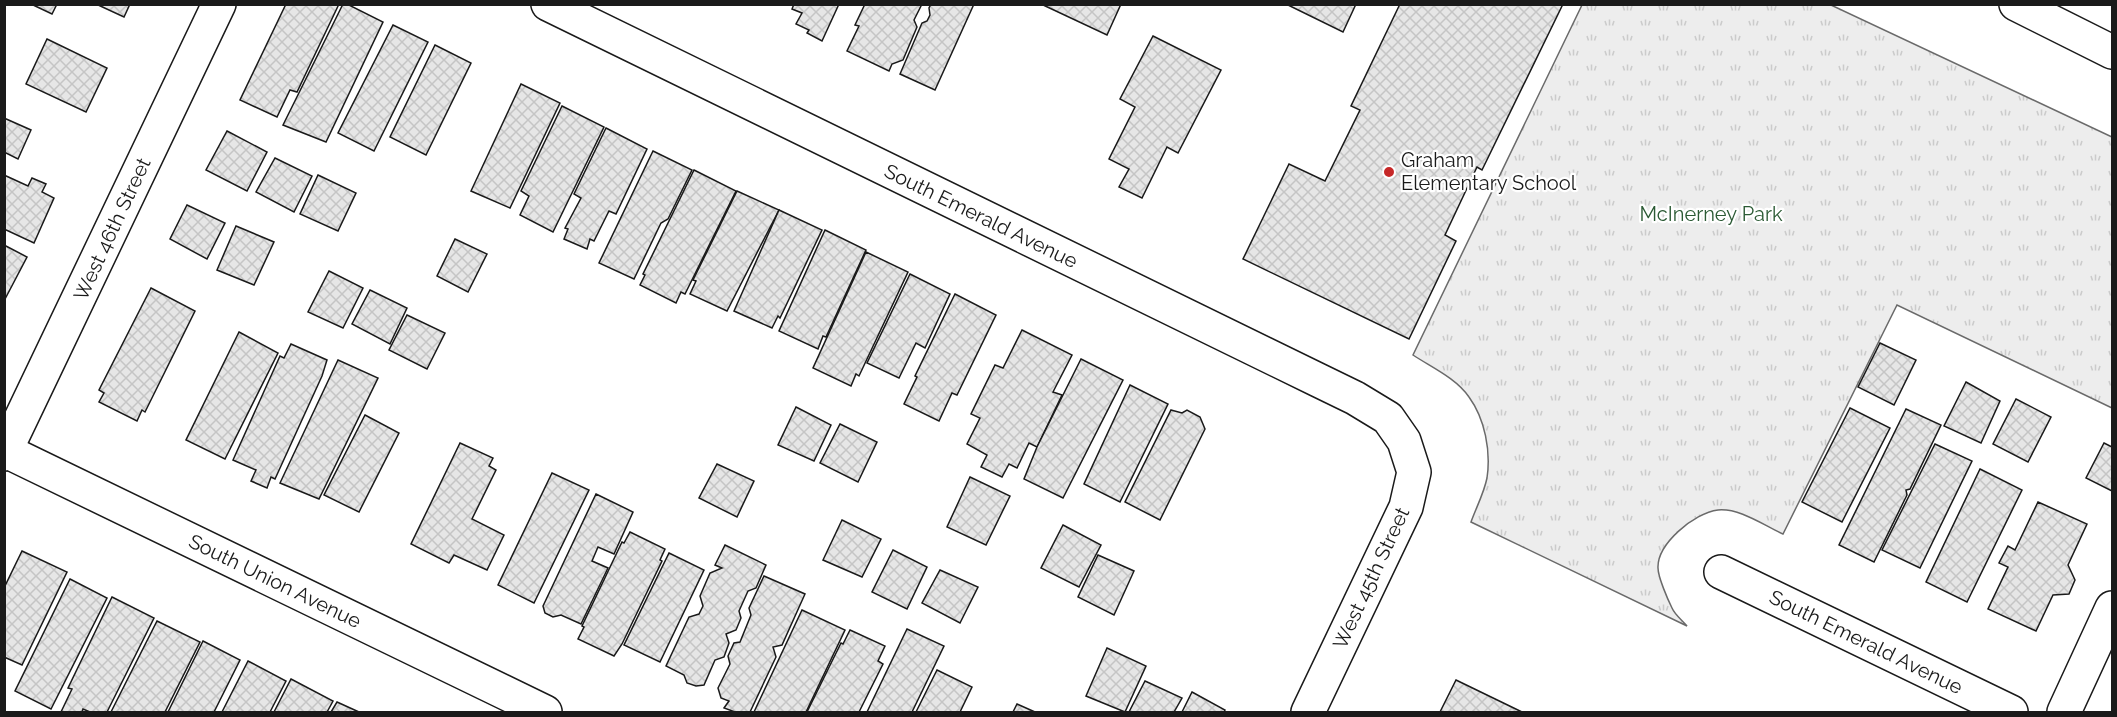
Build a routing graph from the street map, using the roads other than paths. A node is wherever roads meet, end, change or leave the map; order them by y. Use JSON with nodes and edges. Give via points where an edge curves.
{"nodes":[{"id":1,"x":219,"y":4,"type":"edge"},
{"id":2,"x":548,"y":4,"type":"edge"},
{"id":3,"x":2016,"y":4,"type":"edge"},
{"id":4,"x":2112,"y":52,"type":"edge"},
{"id":5,"x":1404,"y":441,"type":"joint"},
{"id":6,"x":5,"y":452,"type":"edge"},
{"id":7,"x":1721,"y":572,"type":"dead end"},
{"id":8,"x":2112,"y":608,"type":"edge"},
{"id":9,"x":545,"y":712,"type":"edge"},
{"id":10,"x":1308,"y":712,"type":"edge"},
{"id":11,"x":2011,"y":712,"type":"edge"},
{"id":12,"x":2064,"y":712,"type":"edge"}],
"edges":[{"from":1,"to":6,"type":"street","name":"West 46th Street"},
{"from":2,"to":5,"type":"street","name":"South Emerald Avenue","via":[[1355,398],[1388,418]]},
{"from":3,"to":4,"type":"street"},
{"from":5,"to":10,"type":"street","name":"West 45th Street","via":[[1414,472],[1406,507]]},
{"from":6,"to":9,"type":"street","name":"South Union Avenue"},
{"from":7,"to":11,"type":"street","name":"South Emerald Avenue"},
{"from":8,"to":12,"type":"street"}]}
